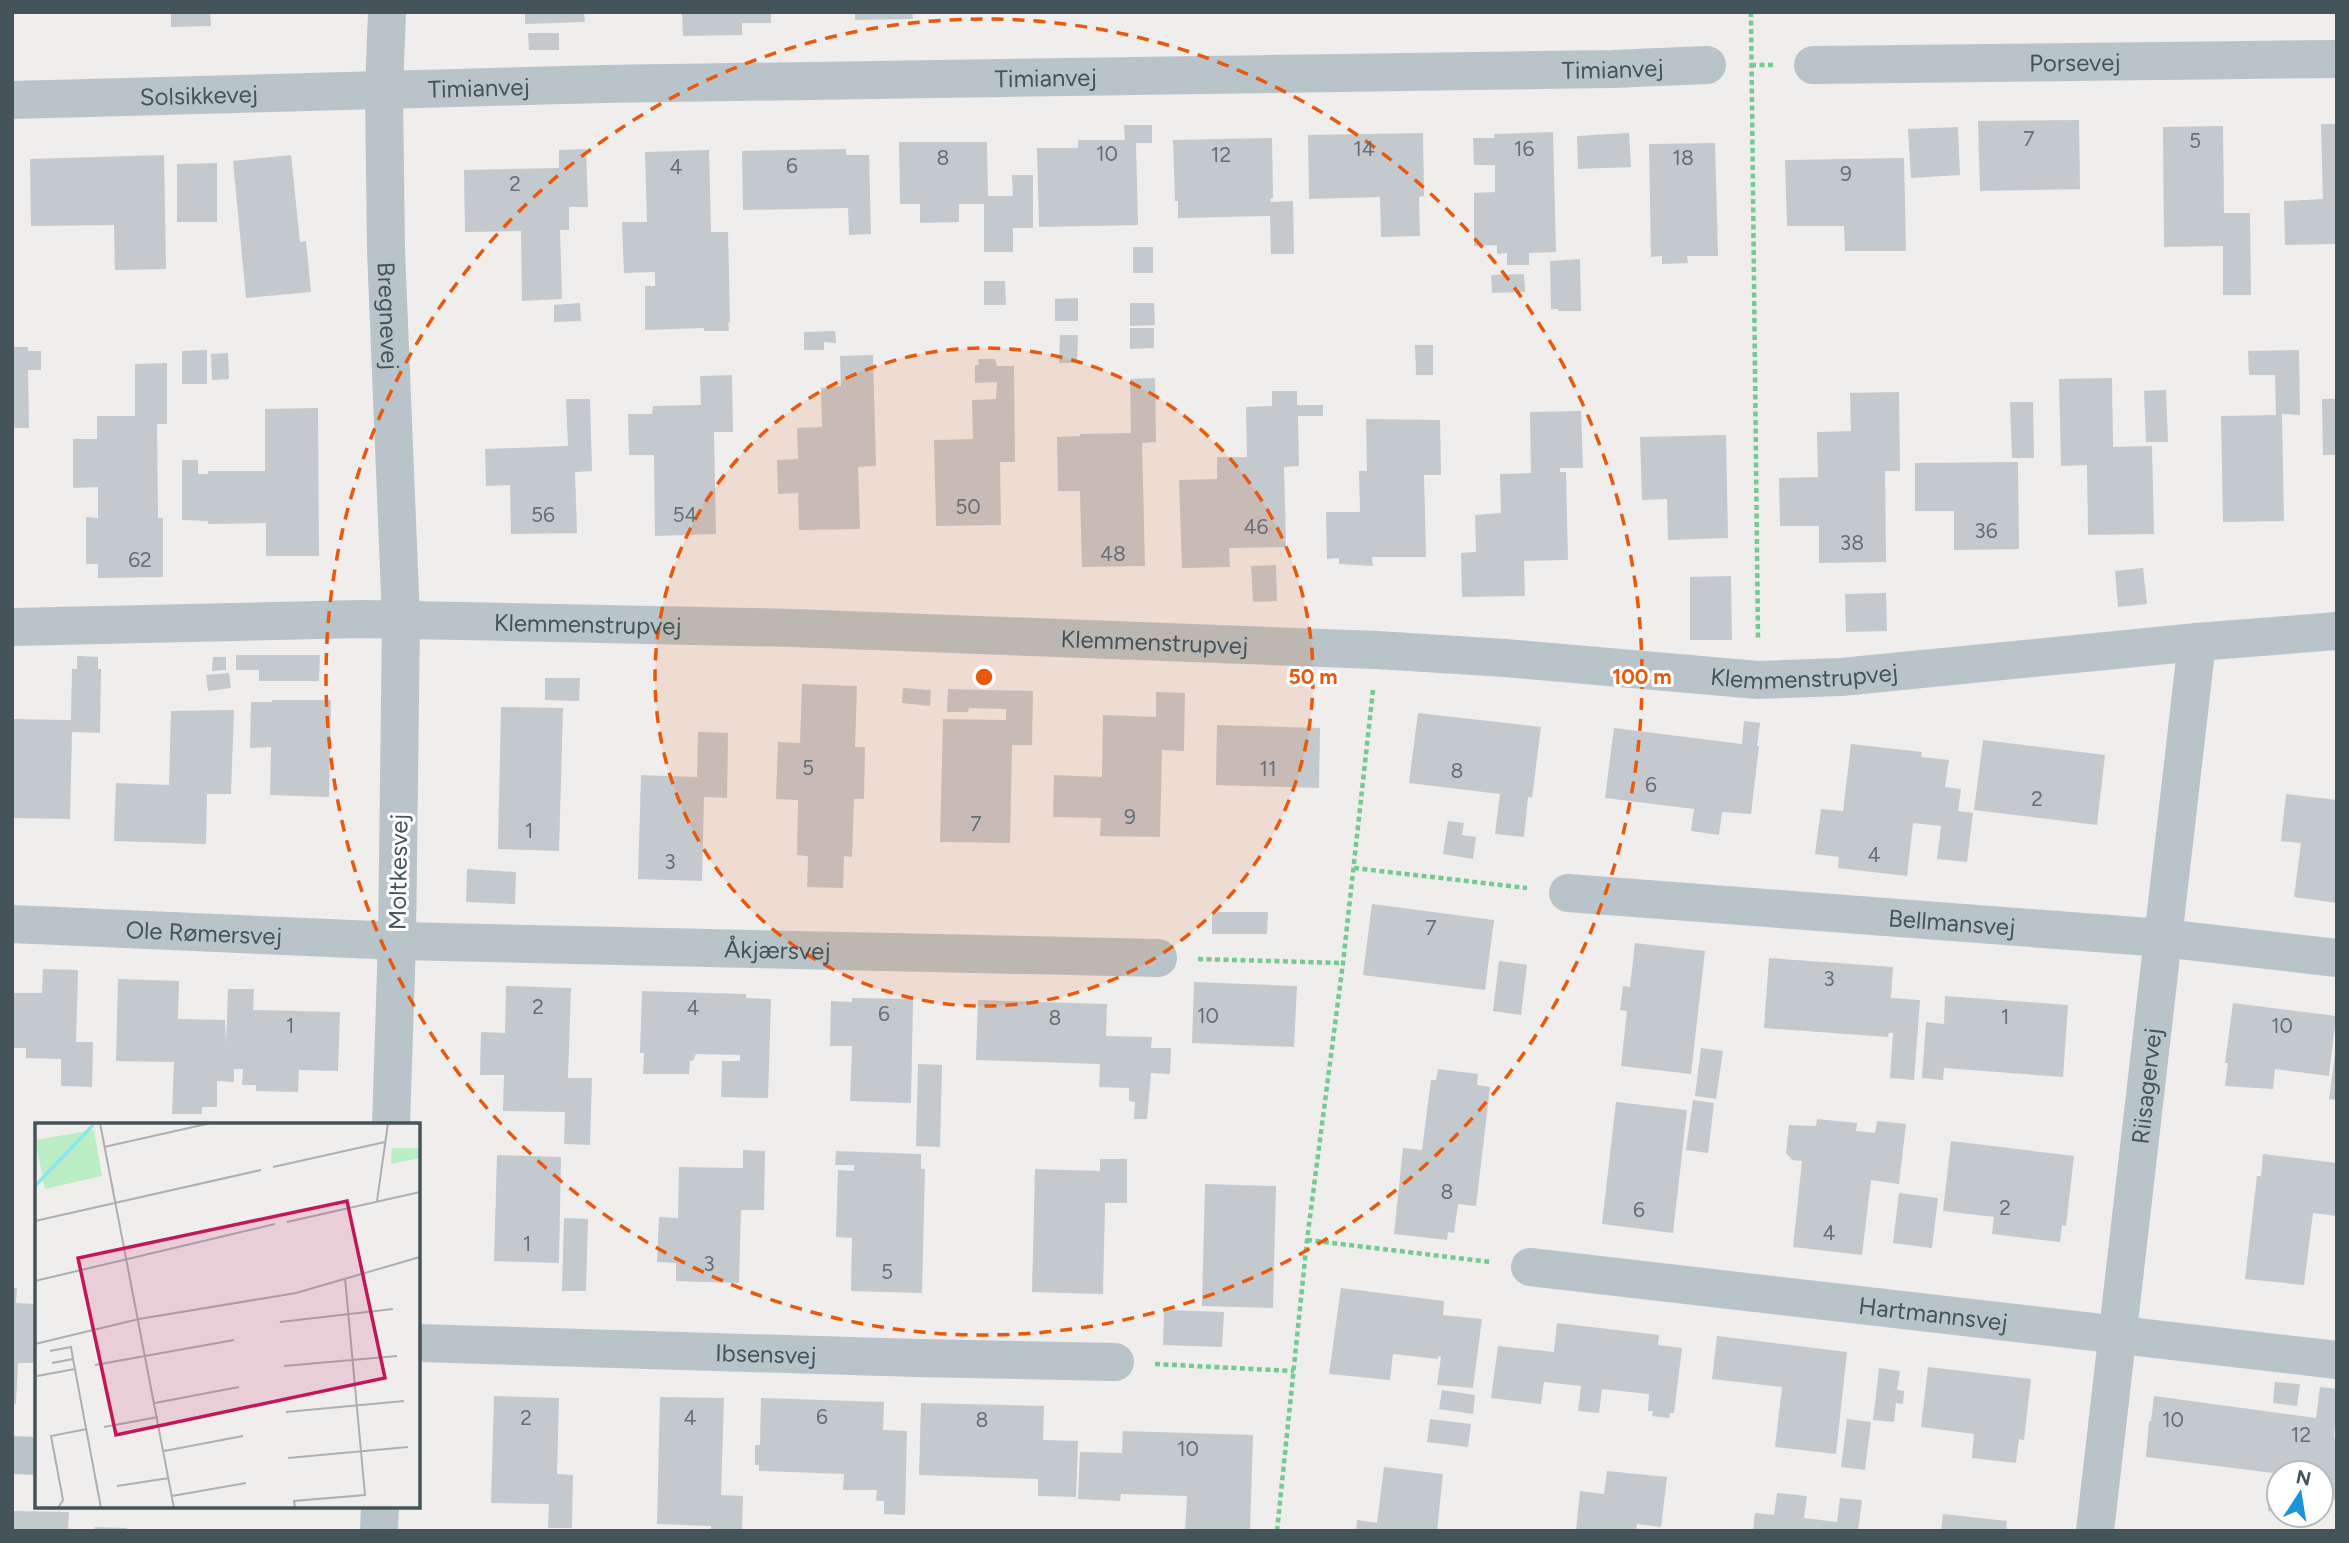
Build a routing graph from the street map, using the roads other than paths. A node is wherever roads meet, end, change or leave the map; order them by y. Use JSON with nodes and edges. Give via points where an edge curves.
{"nodes":[{"id":1,"x":387,"y":12,"type":"edge"},
{"id":2,"x":2337,"y":59,"type":"edge"},
{"id":3,"x":1707,"y":65,"type":"road end"},
{"id":4,"x":1813,"y":65,"type":"road end"},
{"id":5,"x":384,"y":89,"type":"junction"},
{"id":6,"x":12,"y":100,"type":"edge"},
{"id":7,"x":401,"y":619,"type":"junction"},
{"id":8,"x":12,"y":627,"type":"edge"},
{"id":9,"x":2337,"y":631,"type":"edge"},
{"id":10,"x":2197,"y":642,"type":"junction"},
{"id":11,"x":1568,"y":893,"type":"road end"},
{"id":12,"x":12,"y":924,"type":"edge"},
{"id":13,"x":2163,"y":938,"type":"junction"},
{"id":14,"x":397,"y":941,"type":"junction"},
{"id":15,"x":1158,"y":958,"type":"road end"},
{"id":16,"x":2337,"y":958,"type":"edge"},
{"id":17,"x":391,"y":1123,"type":"edge"},
{"id":18,"x":1530,"y":1267,"type":"road end"},
{"id":19,"x":2115,"y":1336,"type":"junction"},
{"id":20,"x":420,"y":1343,"type":"edge"},
{"id":21,"x":2337,"y":1360,"type":"edge"},
{"id":22,"x":1115,"y":1362,"type":"road end"},
{"id":23,"x":12,"y":1455,"type":"edge"},
{"id":24,"x":35,"y":1456,"type":"edge"},
{"id":25,"x":380,"y":1508,"type":"edge"},
{"id":26,"x":379,"y":1531,"type":"edge"},
{"id":27,"x":2095,"y":1531,"type":"edge"}],
"edges":[{"from":1,"to":5,"type":"street","name":"Bregnevej"},
{"from":2,"to":4,"type":"street","name":"Porsevej"},
{"from":3,"to":5,"type":"street","name":"Timianvej"},
{"from":5,"to":6,"type":"street","name":"Solsikkevej"},
{"from":5,"to":7,"type":"street","name":"Bregnevej"},
{"from":7,"to":8,"type":"street","name":"Klemmenstrupvej"},
{"from":7,"to":10,"type":"street","name":"Klemmenstrupvej","via":[[1377,650],[1758,680],[1841,677]]},
{"from":7,"to":14,"type":"street","name":"Moltkesvej"},
{"from":9,"to":10,"type":"street","name":"Klemmenstrupvej"},
{"from":10,"to":13,"type":"street","name":"Riisagervej"},
{"from":11,"to":13,"type":"street","name":"Bellmansvej"},
{"from":12,"to":14,"type":"street","name":"Ole Rømersvej"},
{"from":13,"to":16,"type":"street","name":"Bellmansvej"},
{"from":13,"to":19,"type":"street","name":"Riisagervej"},
{"from":14,"to":15,"type":"street","name":"Åkjærsvej"},
{"from":14,"to":17,"type":"street","name":"Moltkesvej"},
{"from":18,"to":19,"type":"street","name":"Hartmannsvej"},
{"from":19,"to":21,"type":"street","name":"Hartmannsvej"},
{"from":19,"to":27,"type":"street","name":"Riisagervej"},
{"from":20,"to":22,"type":"street","name":"Ibsensvej"},
{"from":23,"to":24,"type":"street"},
{"from":25,"to":26,"type":"street"}]}
